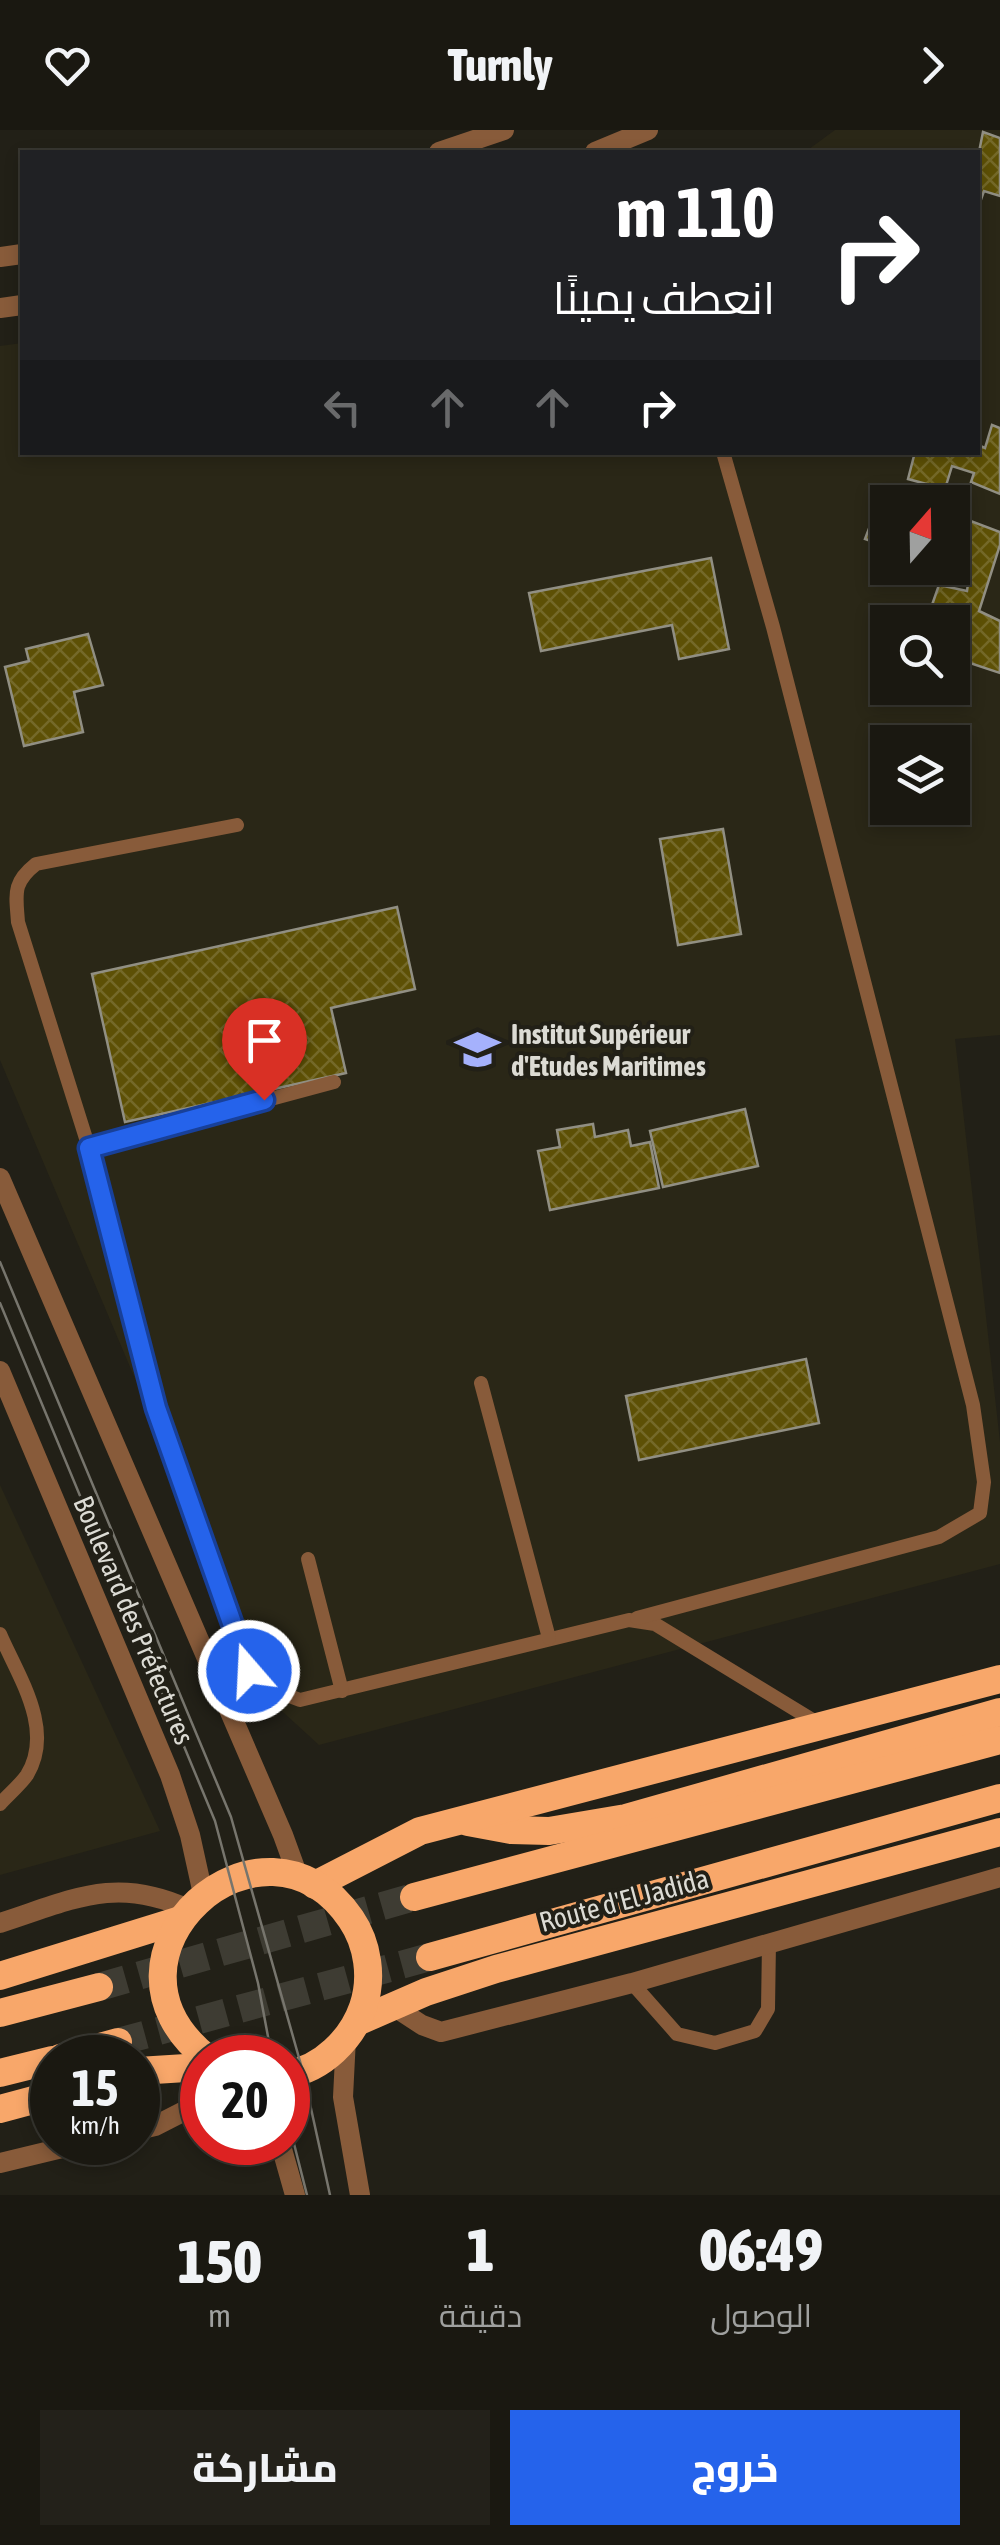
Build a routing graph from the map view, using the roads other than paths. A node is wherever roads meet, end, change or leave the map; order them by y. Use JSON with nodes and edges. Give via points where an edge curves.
{"nodes":[{"id":1,"x":504,"y":130,"type":"edge"},
{"id":2,"x":648,"y":130,"type":"edge"},
{"id":3,"x":627,"y":146,"type":"edge"},
{"id":4,"x":445,"y":150,"type":"edge"},
{"id":5,"x":724,"y":455,"type":"edge"},
{"id":6,"x":237,"y":825,"type":"dead end"},
{"id":7,"x":334,"y":1082,"type":"dead end"},
{"id":8,"x":89,"y":1148,"type":"junction"},
{"id":9,"x":0,"y":1178,"type":"edge"},
{"id":10,"x":0,"y":1371,"type":"edge"},
{"id":11,"x":481,"y":1383,"type":"dead end"},
{"id":12,"x":308,"y":1560,"type":"dead end"},
{"id":13,"x":628,"y":1620,"type":"junction"},
{"id":14,"x":0,"y":1634,"type":"edge"},
{"id":15,"x":549,"y":1638,"type":"junction"},
{"id":16,"x":1000,"y":1670,"type":"edge"},
{"id":17,"x":1000,"y":1679,"type":"edge"},
{"id":18,"x":342,"y":1691,"type":"junction"},
{"id":19,"x":955,"y":1691,"type":"junction"},
{"id":20,"x":1000,"y":1712,"type":"edge"},
{"id":21,"x":820,"y":1725,"type":"junction"},
{"id":22,"x":1000,"y":1740,"type":"edge"},
{"id":23,"x":1000,"y":1798,"type":"edge"},
{"id":24,"x":0,"y":1804,"type":"edge"},
{"id":25,"x":458,"y":1820,"type":"junction"},
{"id":26,"x":1000,"y":1832,"type":"edge"},
{"id":27,"x":1000,"y":1877,"type":"edge"},
{"id":28,"x":307,"y":1882,"type":"junction"},
{"id":29,"x":414,"y":1897,"type":"tunnel mouth"},
{"id":30,"x":190,"y":1908,"type":"junction"},
{"id":31,"x":0,"y":1923,"type":"edge"},
{"id":32,"x":769,"y":1942,"type":"junction"},
{"id":33,"x":430,"y":1956,"type":"tunnel mouth"},
{"id":34,"x":0,"y":1976,"type":"edge"},
{"id":35,"x":632,"y":1983,"type":"junction"},
{"id":36,"x":98,"y":1987,"type":"tunnel mouth"},
{"id":37,"x":393,"y":2006,"type":"junction"},
{"id":38,"x":0,"y":2013,"type":"edge"},
{"id":39,"x":352,"y":2030,"type":"junction"},
{"id":40,"x":186,"y":2035,"type":"edge"},
{"id":41,"x":30,"y":2066,"type":"edge"},
{"id":42,"x":310,"y":2067,"type":"edge"},
{"id":43,"x":0,"y":2073,"type":"edge"},
{"id":44,"x":30,"y":2102,"type":"edge"},
{"id":45,"x":0,"y":2109,"type":"edge"},
{"id":46,"x":30,"y":2156,"type":"edge"},
{"id":47,"x":0,"y":2163,"type":"edge"},
{"id":48,"x":287,"y":2165,"type":"edge"},
{"id":49,"x":295,"y":2195,"type":"edge"},
{"id":50,"x":360,"y":2195,"type":"edge"}],
"edges":[{"from":1,"to":4,"type":"street"},
{"from":2,"to":3,"type":"street"},
{"from":5,"to":13,"type":"lane","via":[[973,1405],[984,1496],[980,1513],[939,1538]]},
{"from":6,"to":8,"type":"lane","via":[[36,864],[21,876],[18,922]]},
{"from":7,"to":8,"type":"lane"},
{"from":8,"to":18,"type":"lane","via":[[156,1408],[249,1671],[263,1686],[300,1700]]},
{"from":9,"to":28,"type":"street","name":"Boulevard des Préfectures"},
{"from":10,"to":30,"type":"street","name":"Boulevard des Préfectures","via":[[170,1775],[190,1835]]},
{"from":11,"to":15,"type":"lane"},
{"from":12,"to":18,"type":"lane"},
{"from":13,"to":15,"type":"lane"},
{"from":13,"to":21,"type":"lane","via":[[655,1624]]},
{"from":14,"to":24,"type":"lane","via":[[36,1717],[38,1744],[27,1774]]},
{"from":15,"to":18,"type":"lane"},
{"from":16,"to":19,"type":"street"},
{"from":17,"to":19,"type":"highway"},
{"from":19,"to":21,"type":"highway"},
{"from":20,"to":25,"type":"highway","via":[[626,1818],[549,1831]]},
{"from":21,"to":25,"type":"highway"},
{"from":22,"to":29,"type":"highway","name":"Route d'El Jadida"},
{"from":23,"to":33,"type":"highway","name":"Route d'El Jadida"},
{"from":25,"to":28,"type":"highway"},
{"from":26,"to":37,"type":"highway","name":"Route d'El Jadida","via":[[496,1969]]},
{"from":27,"to":32,"type":"street"},
{"from":28,"to":30,"type":"highway","via":[[247,1874]]},
{"from":28,"to":39,"type":"highway","via":[[345,1911],[364,1945],[368,1984]]},
{"from":30,"to":31,"type":"street","via":[[157,1894],[101,1892]]},
{"from":30,"to":34,"type":"highway"},
{"from":30,"to":40,"type":"highway","via":[[166,1956],[166,1993]]},
{"from":32,"to":35,"type":"street"},
{"from":32,"to":35,"type":"lane","via":[[768,2009],[754,2031],[716,2043],[677,2034]]},
{"from":35,"to":37,"type":"street","via":[[442,2032]]},
{"from":36,"to":38,"type":"highway"},
{"from":37,"to":39,"type":"highway","name":"Route d'El Jadida"},
{"from":39,"to":42,"type":"highway","name":"Route d'El Jadida"},
{"from":39,"to":50,"type":"street","via":[[343,2097]]},
{"from":41,"to":43,"type":"highway"},
{"from":44,"to":45,"type":"highway"},
{"from":46,"to":47,"type":"street"},
{"from":48,"to":49,"type":"street"}]}
